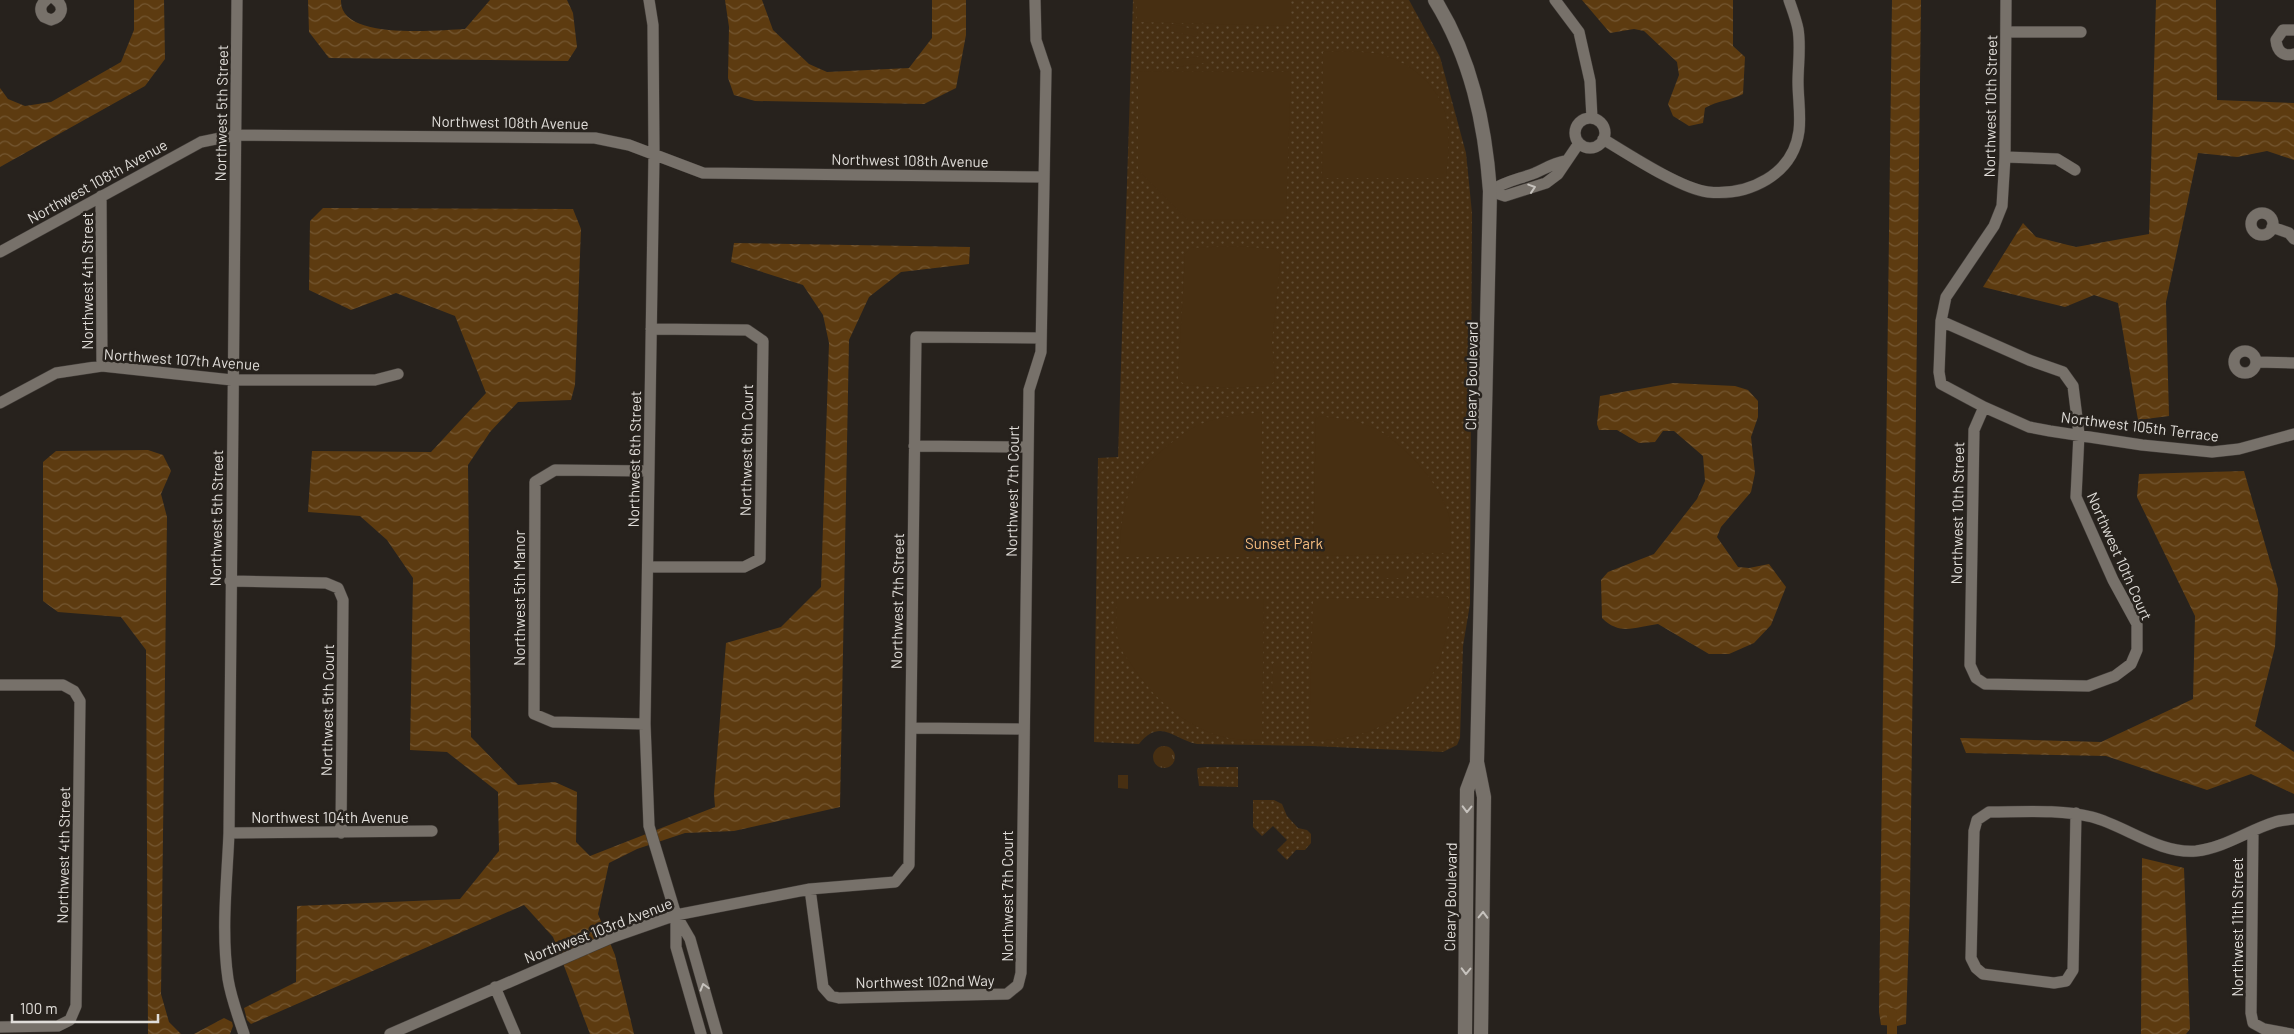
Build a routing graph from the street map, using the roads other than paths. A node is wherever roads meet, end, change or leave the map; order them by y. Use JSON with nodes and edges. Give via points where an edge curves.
{"nodes":[{"id":1,"x":46,"y":0,"type":"edge"},
{"id":2,"x":56,"y":0,"type":"edge"},
{"id":3,"x":237,"y":0,"type":"edge"},
{"id":4,"x":649,"y":0,"type":"edge"},
{"id":5,"x":1034,"y":0,"type":"edge"},
{"id":6,"x":1435,"y":0,"type":"edge"},
{"id":7,"x":1555,"y":0,"type":"edge"},
{"id":8,"x":1789,"y":0,"type":"edge"},
{"id":9,"x":2006,"y":0,"type":"edge"},
{"id":10,"x":2294,"y":30,"type":"edge"},
{"id":11,"x":2006,"y":32,"type":"junction"},
{"id":12,"x":2081,"y":32,"type":"dead end"},
{"id":13,"x":2294,"y":54,"type":"edge"},
{"id":14,"x":1592,"y":118,"type":"junction"},
{"id":15,"x":235,"y":135,"type":"junction"},
{"id":16,"x":1603,"y":140,"type":"junction"},
{"id":17,"x":1579,"y":143,"type":"junction"},
{"id":18,"x":654,"y":155,"type":"junction"},
{"id":19,"x":2005,"y":157,"type":"junction"},
{"id":20,"x":2075,"y":170,"type":"dead end"},
{"id":21,"x":1043,"y":177,"type":"junction"},
{"id":22,"x":1490,"y":191,"type":"junction"},
{"id":23,"x":102,"y":196,"type":"junction"},
{"id":24,"x":2272,"y":227,"type":"dead end"},
{"id":25,"x":2294,"y":239,"type":"edge"},
{"id":26,"x":0,"y":252,"type":"edge"},
{"id":27,"x":1941,"y":322,"type":"junction"},
{"id":28,"x":651,"y":329,"type":"junction"},
{"id":29,"x":1041,"y":338,"type":"junction"},
{"id":30,"x":2256,"y":362,"type":"dead end"},
{"id":31,"x":2294,"y":363,"type":"edge"},
{"id":32,"x":102,"y":366,"type":"junction"},
{"id":33,"x":398,"y":374,"type":"dead end"},
{"id":34,"x":232,"y":380,"type":"junction"},
{"id":35,"x":0,"y":403,"type":"edge"},
{"id":36,"x":1984,"y":408,"type":"junction"},
{"id":37,"x":2079,"y":434,"type":"junction"},
{"id":38,"x":2294,"y":434,"type":"edge"},
{"id":39,"x":914,"y":446,"type":"junction"},
{"id":40,"x":1028,"y":447,"type":"junction"},
{"id":41,"x":648,"y":471,"type":"junction"},
{"id":42,"x":648,"y":567,"type":"junction"},
{"id":43,"x":230,"y":581,"type":"junction"},
{"id":44,"x":2131,"y":664,"type":"joint"},
{"id":45,"x":0,"y":685,"type":"edge"},
{"id":46,"x":645,"y":724,"type":"junction"},
{"id":47,"x":911,"y":728,"type":"junction"},
{"id":48,"x":1023,"y":729,"type":"junction"},
{"id":49,"x":1478,"y":762,"type":"junction"},
{"id":50,"x":2076,"y":813,"type":"junction"},
{"id":51,"x":2294,"y":819,"type":"edge"},
{"id":52,"x":432,"y":831,"type":"dead end"},
{"id":53,"x":2253,"y":832,"type":"junction"},
{"id":54,"x":229,"y":833,"type":"junction"},
{"id":55,"x":341,"y":833,"type":"junction"},
{"id":56,"x":909,"y":865,"type":"joint"},
{"id":57,"x":810,"y":889,"type":"junction"},
{"id":58,"x":676,"y":915,"type":"junction"},
{"id":59,"x":1018,"y":985,"type":"joint"},
{"id":60,"x":494,"y":988,"type":"junction"},
{"id":61,"x":0,"y":1027,"type":"edge"},
{"id":62,"x":244,"y":1034,"type":"edge"},
{"id":63,"x":390,"y":1034,"type":"edge"},
{"id":64,"x":515,"y":1034,"type":"edge"},
{"id":65,"x":701,"y":1034,"type":"edge"},
{"id":66,"x":717,"y":1034,"type":"edge"},
{"id":67,"x":1465,"y":1034,"type":"edge"},
{"id":68,"x":1481,"y":1034,"type":"edge"},
{"id":69,"x":2291,"y":1034,"type":"edge"}],
"edges":[{"from":1,"to":2,"type":"street","via":[[41,11],[51,20],[61,11]]},
{"from":3,"to":15,"type":"street","name":"Northwest 5th Street"},
{"from":4,"to":18,"type":"street","name":"Northwest 6th Street","via":[[653,25]]},
{"from":5,"to":21,"type":"street","name":"Northwest 7th Court","via":[[1036,40],[1046,70]]},
{"from":6,"to":22,"type":"street","name":"Cleary Boulevard","via":[[1460,49],[1475,92],[1486,139]]},
{"from":7,"to":14,"type":"street","via":[[1579,32],[1590,81]]},
{"from":8,"to":16,"type":"street","via":[[1798,29],[1799,131],[1787,162],[1772,178],[1727,193],[1707,192],[1690,188]]},
{"from":9,"to":11,"type":"street","name":"Northwest 10th Street"},
{"from":10,"to":13,"type":"street","via":[[2283,30],[2276,40],[2280,52]]},
{"from":11,"to":12,"type":"street"},
{"from":11,"to":19,"type":"street","name":"Northwest 10th Street"},
{"from":14,"to":16,"type":"street","via":[[1604,127]]},
{"from":14,"to":17,"type":"street","via":[[1583,119],[1576,127]]},
{"from":15,"to":18,"type":"street","name":"Northwest 108th Avenue","via":[[595,138]]},
{"from":15,"to":23,"type":"street","name":"Northwest 108th Avenue","via":[[201,142]]},
{"from":15,"to":34,"type":"street","name":"Northwest 5th Street"},
{"from":16,"to":17,"type":"street","via":[[1591,148]]},
{"from":17,"to":22,"type":"street","via":[[1558,174],[1546,183],[1505,196]]},
{"from":18,"to":21,"type":"street","name":"Northwest 108th Avenue","via":[[703,173]]},
{"from":18,"to":28,"type":"street","name":"Northwest 6th Street"},
{"from":19,"to":20,"type":"street","via":[[2057,159]]},
{"from":19,"to":27,"type":"street","name":"Northwest 10th Street","via":[[2002,206],[1994,226],[1946,297]]},
{"from":21,"to":29,"type":"street","name":"Northwest 7th Court"},
{"from":22,"to":49,"type":"street","name":"Cleary Boulevard"},
{"from":23,"to":26,"type":"street","name":"Northwest 108th Avenue"},
{"from":23,"to":32,"type":"street","name":"Northwest 4th Street"},
{"from":24,"to":25,"type":"street"},
{"from":27,"to":36,"type":"street","name":"Northwest 10th Street","via":[[1941,384]]},
{"from":27,"to":37,"type":"street","name":"Northwest 10th Court","via":[[2064,372],[2073,386]]},
{"from":28,"to":41,"type":"street","name":"Northwest 6th Street"},
{"from":28,"to":42,"type":"street","name":"Northwest 6th Court","via":[[747,330],[763,341],[760,559],[744,567]]},
{"from":29,"to":39,"type":"street","name":"Northwest 7th Street","via":[[916,337]]},
{"from":29,"to":40,"type":"street","name":"Northwest 7th Court","via":[[1041,352],[1028,390]]},
{"from":30,"to":31,"type":"street"},
{"from":32,"to":34,"type":"street","name":"Northwest 107th Avenue"},
{"from":32,"to":35,"type":"street","name":"Northwest 107th Avenue","via":[[56,373]]},
{"from":33,"to":34,"type":"street","name":"Northwest 107th Avenue","via":[[375,380]]},
{"from":34,"to":43,"type":"street","name":"Northwest 5th Street"},
{"from":36,"to":37,"type":"street","name":"Northwest 105th Terrace","via":[[2029,427]]},
{"from":36,"to":44,"type":"street","name":"Northwest 10th Street","via":[[1974,430],[1970,665],[1976,678],[1985,684],[2088,686],[2115,676]]},
{"from":37,"to":38,"type":"street","name":"Northwest 105th Terrace","via":[[2212,452],[2240,450]]},
{"from":37,"to":44,"type":"street","name":"Northwest 10th Court","via":[[2076,498],[2137,624],[2137,650]]},
{"from":39,"to":40,"type":"street"},
{"from":39,"to":47,"type":"street","name":"Northwest 7th Street"},
{"from":40,"to":48,"type":"street","name":"Northwest 7th Court"},
{"from":41,"to":42,"type":"street","name":"Northwest 6th Street"},
{"from":41,"to":46,"type":"street","name":"Northwest 5th Manor","via":[[555,470],[535,482],[534,714],[553,722]]},
{"from":42,"to":46,"type":"street","name":"Northwest 6th Street"},
{"from":43,"to":54,"type":"street","name":"Northwest 5th Street"},
{"from":43,"to":55,"type":"street","name":"Northwest 5th Court","via":[[326,583],[338,588],[343,600]]},
{"from":45,"to":61,"type":"street","name":"Northwest 4th Street","via":[[63,685],[74,691],[80,700],[76,1006],[70,1020],[58,1026]]},
{"from":46,"to":58,"type":"street","name":"Northwest 6th Street","via":[[649,826]]},
{"from":47,"to":48,"type":"street"},
{"from":47,"to":56,"type":"street","name":"Northwest 7th Street"},
{"from":48,"to":59,"type":"street","name":"Northwest 7th Court","via":[[1021,973]]},
{"from":49,"to":67,"type":"street","name":"Cleary Boulevard","one_way":true,"via":[[1468,790]]},
{"from":68,"to":49,"type":"street","name":"Cleary Boulevard","one_way":true,"via":[[1484,797]]},
{"from":50,"to":50,"type":"street","via":[[1989,812],[1977,820],[1974,831],[1971,958],[1983,974],[2054,982],[2066,981],[2073,970]]},
{"from":50,"to":53,"type":"street","via":[[2107,821],[2174,849],[2196,851]]},
{"from":51,"to":53,"type":"street","via":[[2276,822]]},
{"from":52,"to":55,"type":"street","name":"Northwest 104th Avenue"},
{"from":53,"to":69,"type":"street","name":"Northwest 11th Street","via":[[2253,1023],[2264,1029]]},
{"from":54,"to":55,"type":"street","name":"Northwest 104th Avenue"},
{"from":54,"to":62,"type":"street","name":"Northwest 5th Street","via":[[228,978]]},
{"from":56,"to":57,"type":"street","name":"Northwest 103rd Avenue","via":[[896,882]]},
{"from":57,"to":58,"type":"street","name":"Northwest 103rd Avenue"},
{"from":57,"to":59,"type":"street","name":"Northwest 102nd Way","via":[[823,987],[831,996],[1007,994]]},
{"from":58,"to":60,"type":"street","name":"Northwest 103rd Avenue","via":[[613,937]]},
{"from":58,"to":65,"type":"street","name":"Northwest 6th Street","via":[[676,947]]},
{"from":66,"to":58,"type":"street","name":"Northwest 6th Street","one_way":true,"via":[[690,939]]},
{"from":60,"to":63,"type":"street","name":"Northwest 103rd Avenue"},
{"from":60,"to":64,"type":"street"}]}
